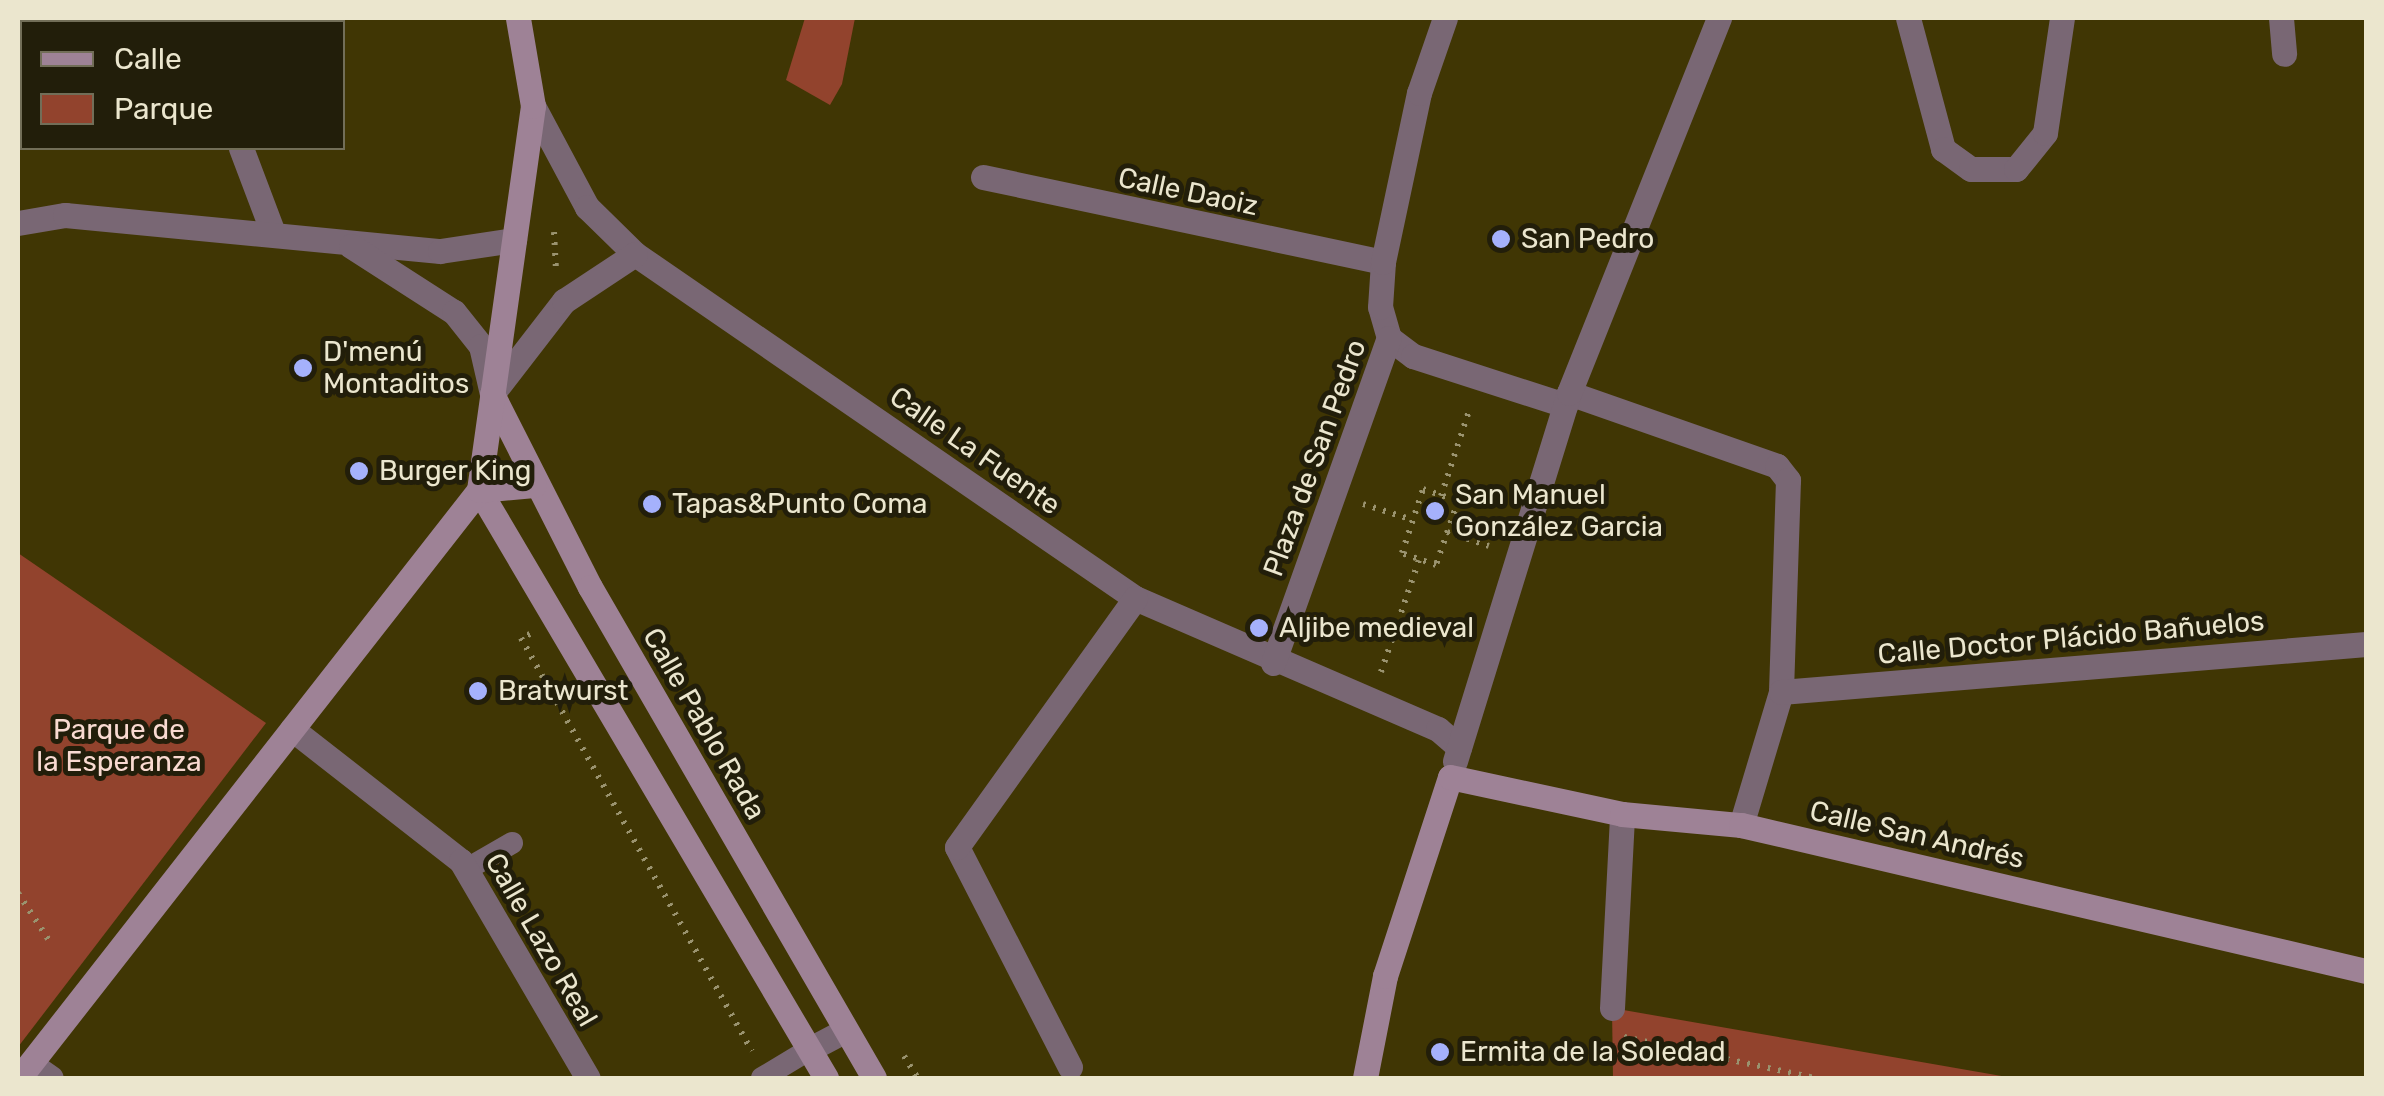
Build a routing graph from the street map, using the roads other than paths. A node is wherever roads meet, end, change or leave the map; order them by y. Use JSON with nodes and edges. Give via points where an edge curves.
{"nodes":[{"id":1,"x":518,"y":18,"type":"edge"},
{"id":2,"x":1445,"y":18,"type":"edge"},
{"id":3,"x":1719,"y":18,"type":"edge"},
{"id":4,"x":1908,"y":18,"type":"edge"},
{"id":5,"x":2062,"y":18,"type":"edge"},
{"id":6,"x":2281,"y":18,"type":"edge"},
{"id":7,"x":2284,"y":54,"type":"dead end"},
{"id":8,"x":533,"y":106,"type":"junction"},
{"id":9,"x":242,"y":150,"type":"edge"},
{"id":10,"x":982,"y":177,"type":"dead end"},
{"id":11,"x":18,"y":223,"type":"edge"},
{"id":12,"x":272,"y":230,"type":"junction"},
{"id":13,"x":514,"y":240,"type":"junction"},
{"id":14,"x":348,"y":244,"type":"junction"},
{"id":15,"x":635,"y":254,"type":"junction"},
{"id":16,"x":1382,"y":262,"type":"junction"},
{"id":17,"x":1389,"y":338,"type":"junction"},
{"id":18,"x":492,"y":394,"type":"junction"},
{"id":19,"x":1567,"y":399,"type":"junction"},
{"id":20,"x":534,"y":485,"type":"junction"},
{"id":21,"x":479,"y":490,"type":"junction"},
{"id":22,"x":1135,"y":598,"type":"junction"},
{"id":23,"x":2366,"y":644,"type":"edge"},
{"id":24,"x":1272,"y":663,"type":"junction"},
{"id":25,"x":1781,"y":692,"type":"junction"},
{"id":26,"x":292,"y":729,"type":"junction"},
{"id":27,"x":1460,"y":747,"type":"junction"},
{"id":28,"x":1450,"y":777,"type":"junction"},
{"id":29,"x":1622,"y":814,"type":"junction"},
{"id":30,"x":1741,"y":825,"type":"junction"},
{"id":31,"x":512,"y":843,"type":"dead end"},
{"id":32,"x":466,"y":869,"type":"junction"},
{"id":33,"x":2366,"y":971,"type":"edge"},
{"id":34,"x":1612,"y":1008,"type":"dead end"},
{"id":35,"x":845,"y":1030,"type":"junction"},
{"id":36,"x":810,"y":1049,"type":"junction"},
{"id":37,"x":1070,"y":1066,"type":"dead end"},
{"id":38,"x":34,"y":1073,"type":"edge"},
{"id":39,"x":764,"y":1077,"type":"edge"},
{"id":40,"x":588,"y":1078,"type":"edge"},
{"id":41,"x":826,"y":1078,"type":"edge"},
{"id":42,"x":874,"y":1078,"type":"edge"},
{"id":43,"x":1364,"y":1078,"type":"edge"}],
"edges":[{"from":1,"to":8,"type":"street"},
{"from":2,"to":16,"type":"street","via":[[1419,93]]},
{"from":3,"to":19,"type":"street"},
{"from":4,"to":5,"type":"street","via":[[1943,148],[1971,169],[2016,169],[2045,133]]},
{"from":6,"to":7,"type":"street"},
{"from":8,"to":13,"type":"street"},
{"from":8,"to":15,"type":"street","name":"Calle La Fuente","via":[[588,207]]},
{"from":9,"to":12,"type":"street"},
{"from":10,"to":16,"type":"street","name":"Calle Daoiz"},
{"from":11,"to":12,"type":"street","via":[[65,215]]},
{"from":12,"to":14,"type":"street"},
{"from":13,"to":14,"type":"street","via":[[440,252]]},
{"from":13,"to":18,"type":"street"},
{"from":14,"to":18,"type":"street","via":[[454,312],[482,346]]},
{"from":15,"to":18,"type":"street","via":[[564,301]]},
{"from":15,"to":22,"type":"street","name":"Calle La Fuente"},
{"from":16,"to":17,"type":"street","via":[[1380,307]]},
{"from":17,"to":19,"type":"street","name":"Plaza de San Pedro","via":[[1412,356]]},
{"from":17,"to":24,"type":"street","name":"Plaza de San Pedro"},
{"from":18,"to":20,"type":"street","name":"Calle Pablo Rada"},
{"from":18,"to":21,"type":"street"},
{"from":19,"to":25,"type":"street","name":"Plaza de San Pedro","via":[[1777,466],[1788,480]]},
{"from":19,"to":27,"type":"street"},
{"from":20,"to":21,"type":"street"},
{"from":20,"to":35,"type":"street","name":"Calle Pablo Rada"},
{"from":21,"to":26,"type":"street"},
{"from":21,"to":36,"type":"street"},
{"from":22,"to":24,"type":"street","name":"Calle La Fuente"},
{"from":22,"to":37,"type":"street","via":[[957,847]]},
{"from":23,"to":25,"type":"street","name":"Calle Doctor Plácido Bañuelos"},
{"from":24,"to":27,"type":"street","name":"Calle La Fuente","via":[[1438,729]]},
{"from":25,"to":30,"type":"street","name":"Plaza de San Pedro"},
{"from":26,"to":32,"type":"street","name":"Calle Lazo Real"},
{"from":26,"to":38,"type":"street"},
{"from":27,"to":28,"type":"street"},
{"from":28,"to":29,"type":"street","name":"Calle San Andrés"},
{"from":28,"to":43,"type":"street","via":[[1385,976]]},
{"from":29,"to":30,"type":"street","name":"Calle San Andrés"},
{"from":29,"to":34,"type":"street"},
{"from":30,"to":33,"type":"street","name":"Calle San Andrés"},
{"from":31,"to":32,"type":"lane"},
{"from":32,"to":40,"type":"street","name":"Calle Lazo Real"},
{"from":35,"to":36,"type":"street"},
{"from":35,"to":42,"type":"street","name":"Calle Pablo Rada"},
{"from":36,"to":39,"type":"lane"},
{"from":36,"to":41,"type":"street"}]}
